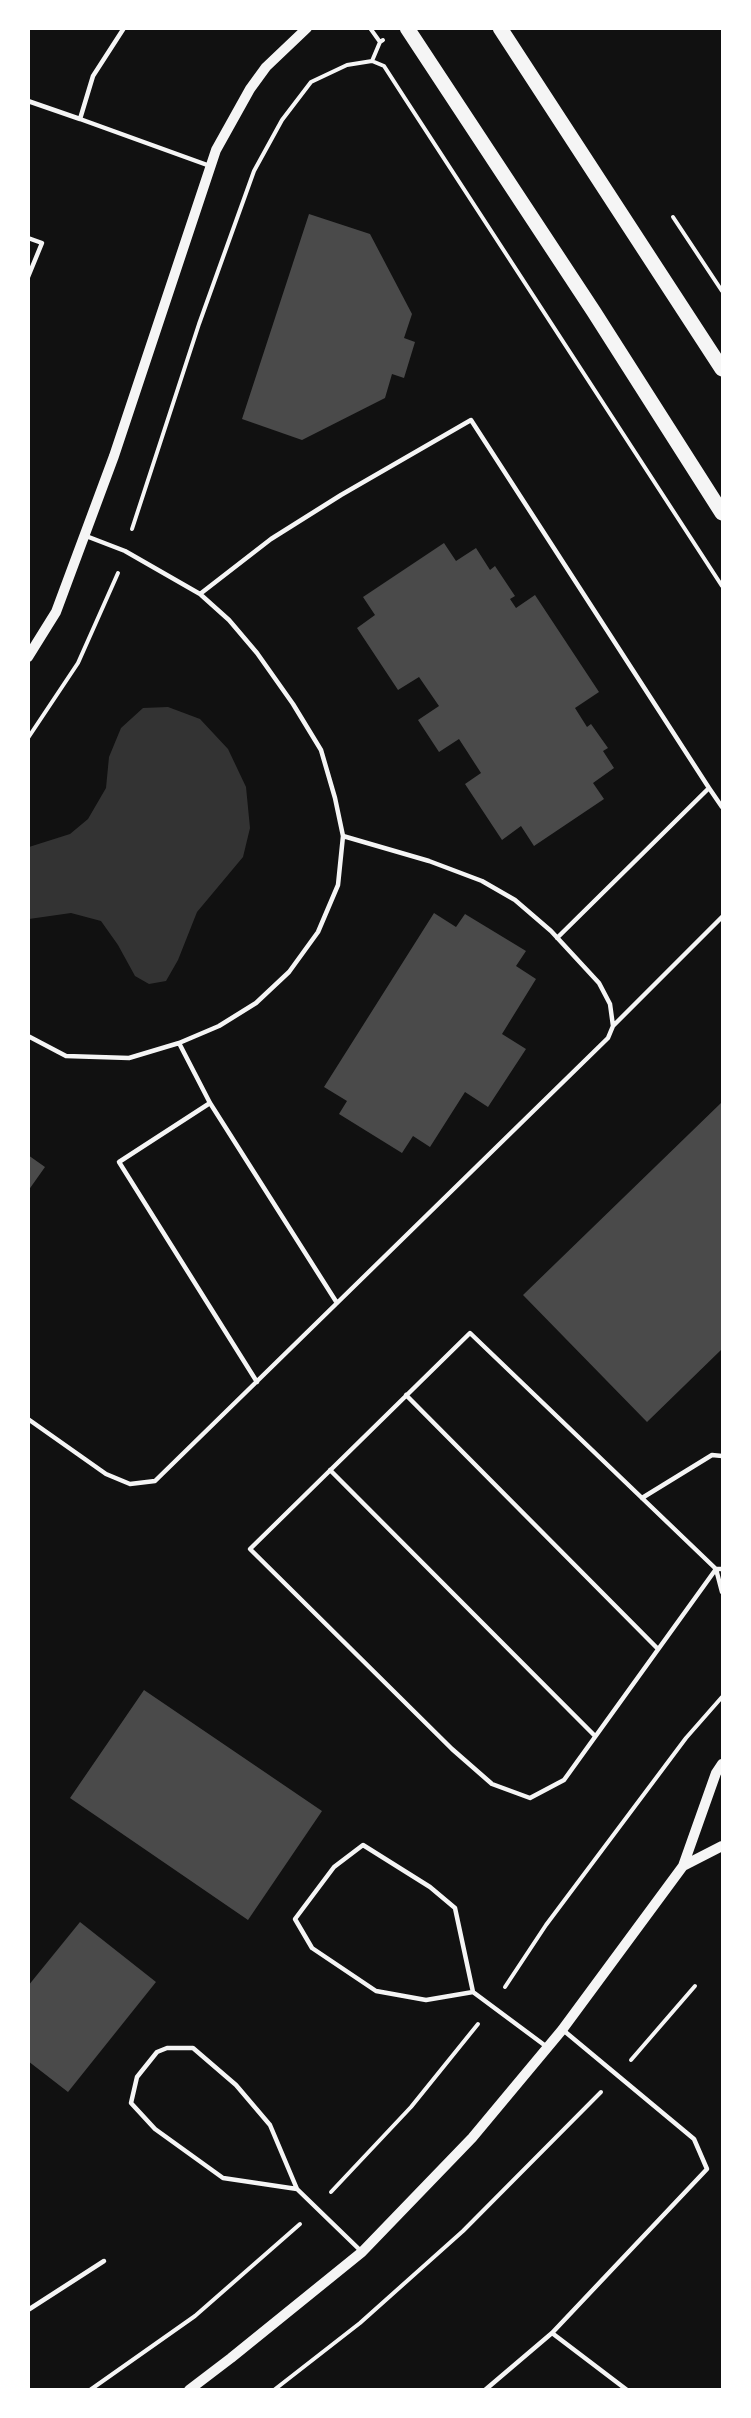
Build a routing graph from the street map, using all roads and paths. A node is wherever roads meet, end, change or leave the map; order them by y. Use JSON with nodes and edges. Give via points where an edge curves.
{"nodes":[{"id":1,"x":124,"y":28,"type":"edge"},
{"id":2,"x":307,"y":28,"type":"edge"},
{"id":3,"x":370,"y":28,"type":"edge"},
{"id":4,"x":407,"y":28,"type":"edge"},
{"id":5,"x":500,"y":28,"type":"edge"},
{"id":6,"x":380,"y":42,"type":"dead end"},
{"id":7,"x":28,"y":101,"type":"edge"},
{"id":8,"x":80,"y":119,"type":"junction"},
{"id":9,"x":210,"y":166,"type":"junction"},
{"id":10,"x":673,"y":217,"type":"dead end"},
{"id":11,"x":28,"y":238,"type":"edge"},
{"id":12,"x":28,"y":277,"type":"edge"},
{"id":13,"x":723,"y":291,"type":"edge"},
{"id":14,"x":723,"y":369,"type":"edge"},
{"id":15,"x":723,"y":513,"type":"edge"},
{"id":16,"x":84,"y":535,"type":"junction"},
{"id":17,"x":125,"y":551,"type":"junction"},
{"id":18,"x":723,"y":586,"type":"edge"},
{"id":19,"x":200,"y":594,"type":"junction"},
{"id":20,"x":28,"y":657,"type":"edge"},
{"id":21,"x":28,"y":738,"type":"edge"},
{"id":22,"x":709,"y":788,"type":"junction"},
{"id":23,"x":723,"y":807,"type":"edge"},
{"id":24,"x":343,"y":836,"type":"junction"},
{"id":25,"x":723,"y":917,"type":"edge"},
{"id":26,"x":557,"y":938,"type":"junction"},
{"id":27,"x":613,"y":1026,"type":"junction"},
{"id":28,"x":28,"y":1036,"type":"edge"},
{"id":29,"x":179,"y":1043,"type":"junction"},
{"id":30,"x":210,"y":1103,"type":"junction"},
{"id":31,"x":337,"y":1303,"type":"junction"},
{"id":32,"x":257,"y":1382,"type":"junction"},
{"id":33,"x":406,"y":1395,"type":"junction"},
{"id":34,"x":28,"y":1419,"type":"edge"},
{"id":35,"x":723,"y":1456,"type":"edge"},
{"id":36,"x":330,"y":1470,"type":"junction"},
{"id":37,"x":642,"y":1498,"type":"junction"},
{"id":38,"x":716,"y":1569,"type":"junction"},
{"id":39,"x":723,"y":1569,"type":"edge"},
{"id":40,"x":723,"y":1592,"type":"edge"},
{"id":41,"x":658,"y":1649,"type":"junction"},
{"id":42,"x":723,"y":1697,"type":"edge"},
{"id":43,"x":595,"y":1736,"type":"junction"},
{"id":44,"x":723,"y":1764,"type":"edge"},
{"id":45,"x":723,"y":1846,"type":"edge"},
{"id":46,"x":683,"y":1866,"type":"junction"},
{"id":47,"x":695,"y":1986,"type":"dead end"},
{"id":48,"x":473,"y":1992,"type":"junction"},
{"id":49,"x":493,"y":2006,"type":"junction"},
{"id":50,"x":562,"y":2030,"type":"junction"},
{"id":51,"x":547,"y":2048,"type":"junction"},
{"id":52,"x":617,"y":2075,"type":"junction"},
{"id":53,"x":297,"y":2189,"type":"junction"},
{"id":54,"x":316,"y":2207,"type":"junction"},
{"id":55,"x":362,"y":2252,"type":"junction"},
{"id":56,"x":104,"y":2261,"type":"dead end"},
{"id":57,"x":28,"y":2310,"type":"edge"},
{"id":58,"x":552,"y":2333,"type":"junction"},
{"id":59,"x":90,"y":2390,"type":"edge"},
{"id":60,"x":189,"y":2390,"type":"edge"},
{"id":61,"x":274,"y":2390,"type":"edge"},
{"id":62,"x":485,"y":2390,"type":"edge"},
{"id":63,"x":627,"y":2390,"type":"edge"}],
"edges":[{"from":1,"to":8,"type":"lane","via":[[93,76]]},
{"from":2,"to":9,"type":"street","via":[[266,67],[250,89]]},
{"from":3,"to":6,"type":"path"},
{"from":4,"to":15,"type":"main road"},
{"from":5,"to":14,"type":"main road"},
{"from":7,"to":8,"type":"lane"},
{"from":8,"to":9,"type":"lane"},
{"from":9,"to":16,"type":"street"},
{"from":10,"to":13,"type":"path"},
{"from":11,"to":12,"type":"lane","via":[[42,243]]},
{"from":16,"to":17,"type":"lane"},
{"from":16,"to":20,"type":"street","via":[[56,612]]},
{"from":17,"to":18,"type":"path","via":[[198,324],[254,171],[282,120],[311,82],[347,65],[372,62],[384,66]]},
{"from":17,"to":19,"type":"lane"},
{"from":17,"to":21,"type":"path","via":[[115,583],[78,663]]},
{"from":19,"to":22,"type":"lane","via":[[281,533],[471,420]]},
{"from":19,"to":24,"type":"lane","via":[[257,653],[321,750]]},
{"from":22,"to":23,"type":"lane"},
{"from":22,"to":26,"type":"lane"},
{"from":24,"to":26,"type":"lane","via":[[482,881],[515,900]]},
{"from":24,"to":29,"type":"lane","via":[[338,885],[318,932],[289,972],[256,1003],[219,1026]]},
{"from":25,"to":27,"type":"lane"},
{"from":26,"to":27,"type":"lane","via":[[599,983],[610,1004]]},
{"from":27,"to":31,"type":"lane","via":[[608,1038]]},
{"from":28,"to":29,"type":"lane","via":[[66,1056],[129,1058]]},
{"from":29,"to":30,"type":"lane"},
{"from":30,"to":31,"type":"lane"},
{"from":30,"to":32,"type":"lane","via":[[119,1162]]},
{"from":31,"to":32,"type":"lane"},
{"from":32,"to":34,"type":"lane","via":[[155,1481],[130,1484],[106,1474]]},
{"from":33,"to":36,"type":"lane"},
{"from":33,"to":37,"type":"lane","via":[[470,1333]]},
{"from":33,"to":41,"type":"lane"},
{"from":35,"to":37,"type":"lane","via":[[712,1455]]},
{"from":36,"to":43,"type":"lane"},
{"from":36,"to":43,"type":"lane","via":[[250,1549],[492,1784],[530,1798],[564,1780]]},
{"from":37,"to":38,"type":"lane"},
{"from":38,"to":39,"type":"lane"},
{"from":38,"to":40,"type":"lane"},
{"from":38,"to":41,"type":"lane"},
{"from":41,"to":43,"type":"lane"},
{"from":42,"to":49,"type":"path","via":[[686,1738],[546,1925]]},
{"from":44,"to":46,"type":"street","via":[[716,1773]]},
{"from":45,"to":46,"type":"street"},
{"from":46,"to":50,"type":"street"},
{"from":47,"to":52,"type":"path"},
{"from":48,"to":48,"type":"lane","via":[[455,1908],[430,1887],[363,1845],[334,1867],[295,1918],[312,1948],[376,1992],[426,2000]]},
{"from":48,"to":49,"type":"lane"},
{"from":49,"to":51,"type":"lane"},
{"from":49,"to":54,"type":"path","via":[[411,2107]]},
{"from":50,"to":51,"type":"street"},
{"from":50,"to":52,"type":"lane"},
{"from":51,"to":55,"type":"street","via":[[471,2138]]},
{"from":52,"to":58,"type":"lane","via":[[694,2139],[707,2169]]},
{"from":52,"to":61,"type":"path","via":[[463,2231],[360,2323]]},
{"from":53,"to":53,"type":"lane","via":[[270,2125],[236,2085],[193,2048],[157,2052],[137,2077],[131,2103],[155,2129],[223,2178]]},
{"from":53,"to":54,"type":"lane"},
{"from":54,"to":55,"type":"lane"},
{"from":54,"to":59,"type":"path","via":[[195,2316]]},
{"from":55,"to":60,"type":"street"},
{"from":56,"to":57,"type":"lane"},
{"from":58,"to":62,"type":"lane"},
{"from":58,"to":63,"type":"lane"}]}
